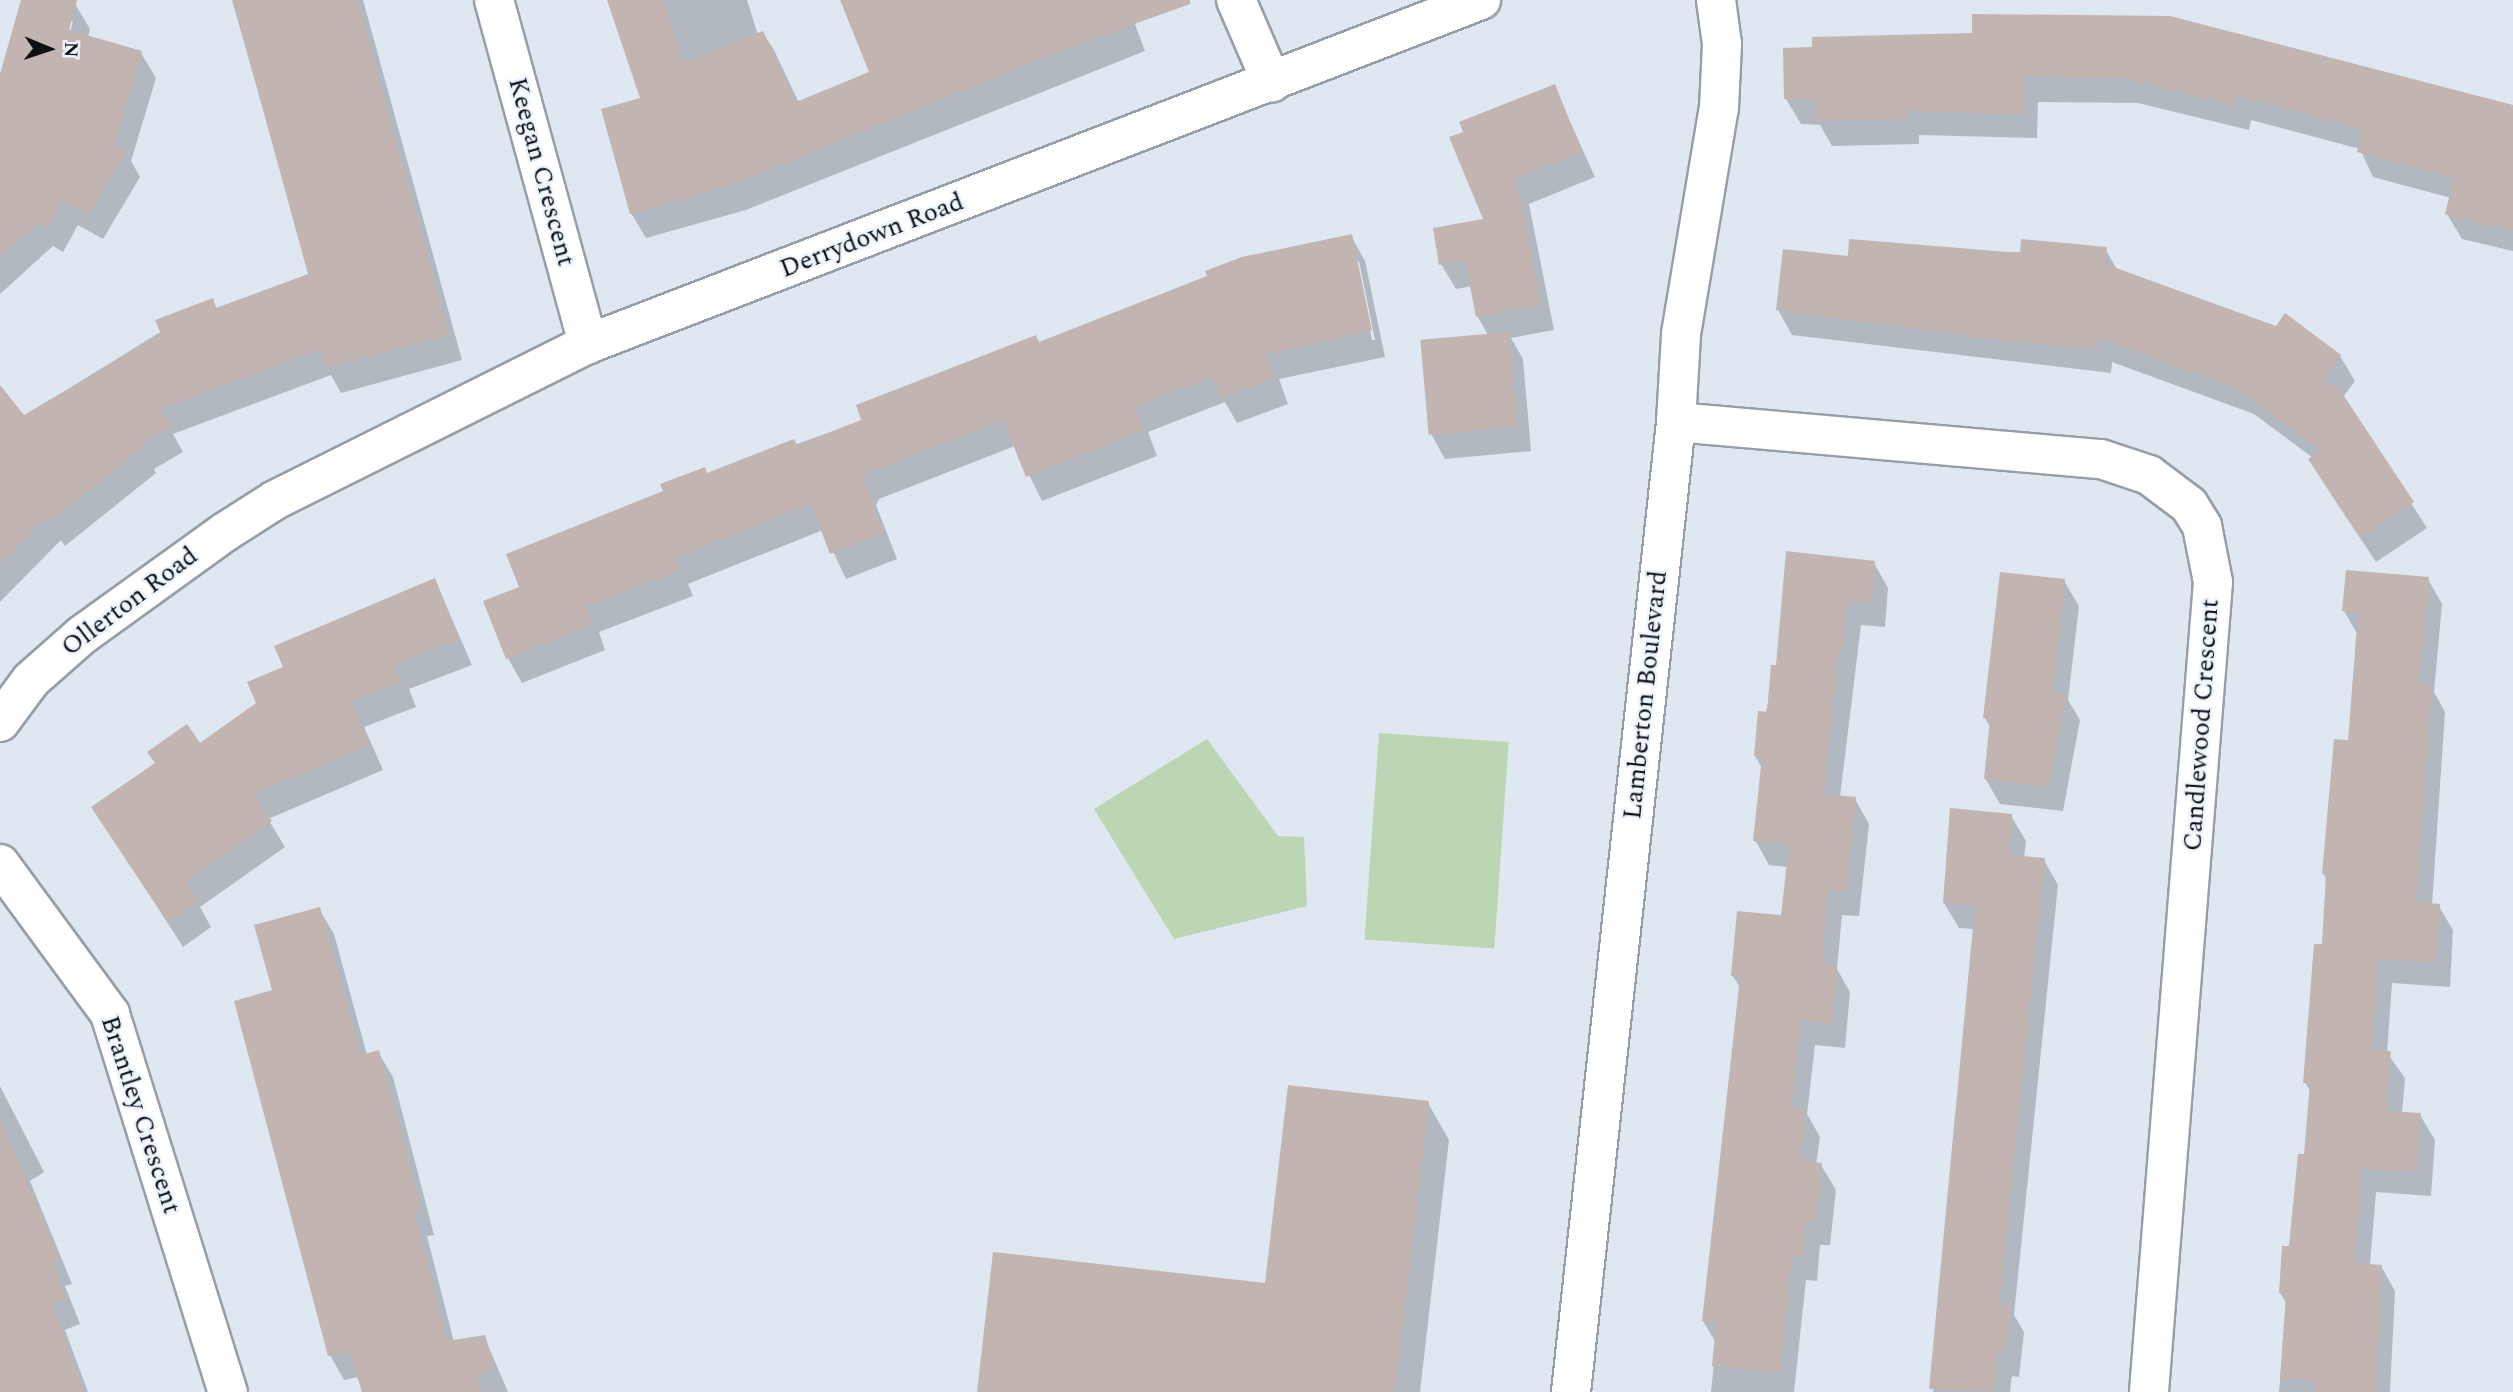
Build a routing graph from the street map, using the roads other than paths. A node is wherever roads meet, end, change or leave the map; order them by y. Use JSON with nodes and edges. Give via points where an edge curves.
{"nodes":[{"id":1,"x":494,"y":0,"type":"edge"},
{"id":2,"x":1236,"y":0,"type":"edge"},
{"id":3,"x":1481,"y":0,"type":"edge"},
{"id":4,"x":1716,"y":0,"type":"edge"},
{"id":5,"x":1272,"y":83,"type":"junction"},
{"id":6,"x":588,"y":344,"type":"junction"},
{"id":7,"x":1676,"y":422,"type":"junction"},
{"id":8,"x":275,"y":500,"type":"joint"},
{"id":9,"x":0,"y":722,"type":"edge"},
{"id":10,"x":0,"y":864,"type":"edge"},
{"id":11,"x":228,"y":1392,"type":"edge"},
{"id":12,"x":1571,"y":1392,"type":"edge"},
{"id":13,"x":2149,"y":1392,"type":"edge"}],
"edges":[{"from":1,"to":6,"type":"street","name":"Keegan Crescent"},
{"from":2,"to":5,"type":"street"},
{"from":3,"to":5,"type":"street","name":"Derrydown Road"},
{"from":4,"to":7,"type":"street","name":"Lamberton Boulevard","via":[[1722,44],[1720,108],[1681,334]]},
{"from":5,"to":6,"type":"street","name":"Derrydown Road"},
{"from":6,"to":8,"type":"street","name":"Derrydown Road"},
{"from":7,"to":12,"type":"street","name":"Lamberton Boulevard"},
{"from":7,"to":13,"type":"street","name":"Candlewood Crescent","via":[[2101,459],[2149,475],[2189,505],[2202,526],[2213,582]]},
{"from":8,"to":9,"type":"street","name":"Ollerton Road","via":[[140,590],[82,635],[31,680]]},
{"from":10,"to":11,"type":"street","name":"Brantley Crescent","via":[[110,1014]]}]}
